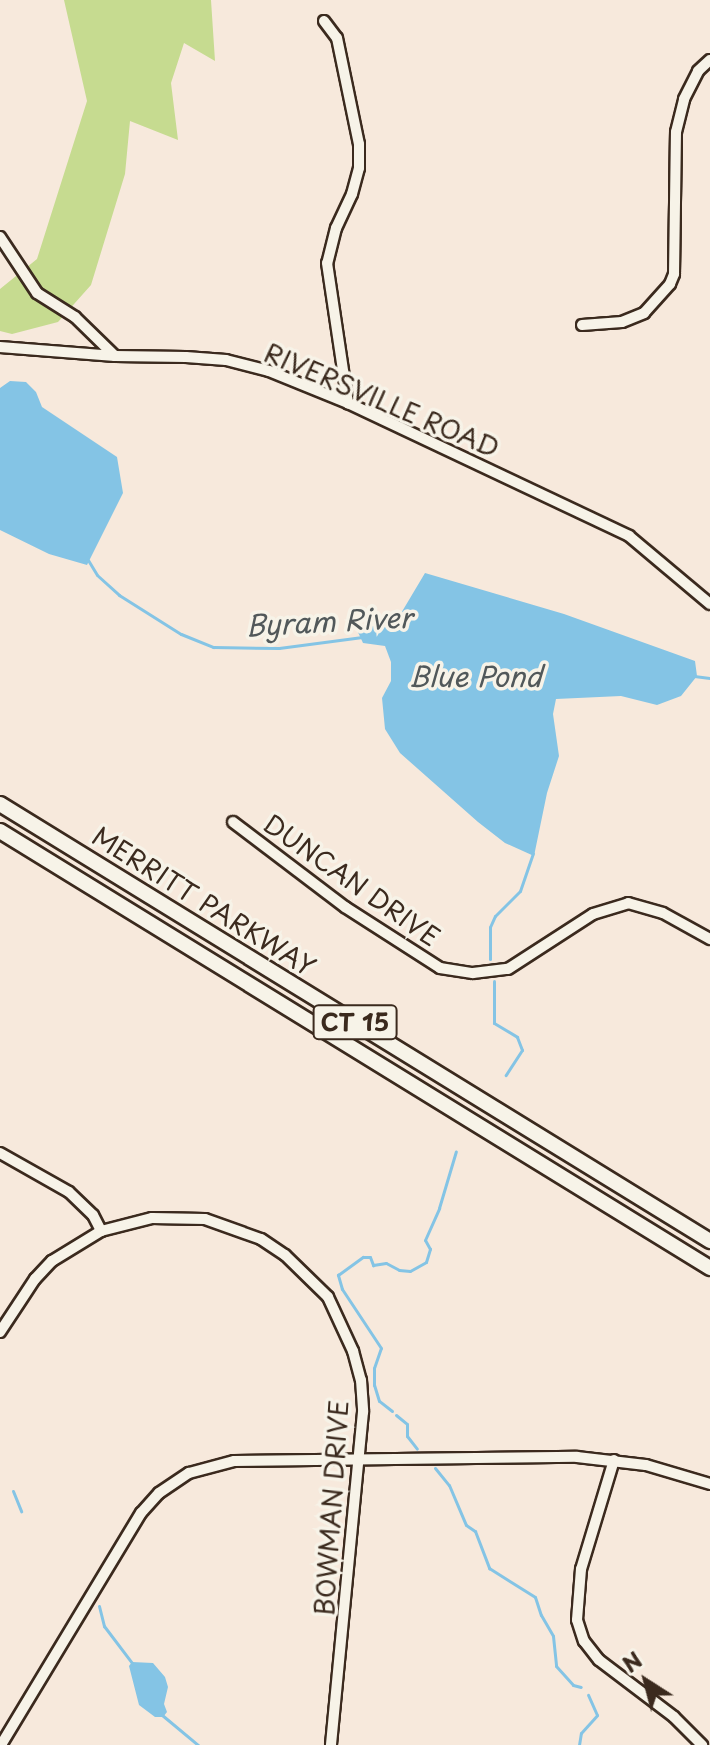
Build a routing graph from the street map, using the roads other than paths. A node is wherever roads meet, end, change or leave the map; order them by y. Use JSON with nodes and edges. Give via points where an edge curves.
{"nodes":[{"id":1,"x":324,"y":21,"type":"dead end"},
{"id":2,"x":710,"y":60,"type":"edge"},
{"id":3,"x":0,"y":237,"type":"edge"},
{"id":4,"x":582,"y":325,"type":"dead end"},
{"id":5,"x":0,"y":347,"type":"edge"},
{"id":6,"x":115,"y":356,"type":"junction"},
{"id":7,"x":348,"y":403,"type":"junction"},
{"id":8,"x":710,"y":604,"type":"edge"},
{"id":9,"x":0,"y":804,"type":"edge"},
{"id":10,"x":233,"y":822,"type":"dead end"},
{"id":11,"x":0,"y":831,"type":"edge"},
{"id":12,"x":710,"y":939,"type":"edge"},
{"id":13,"x":0,"y":1153,"type":"edge"},
{"id":14,"x":101,"y":1231,"type":"junction"},
{"id":15,"x":710,"y":1241,"type":"edge"},
{"id":16,"x":710,"y":1268,"type":"edge"},
{"id":17,"x":0,"y":1332,"type":"edge"},
{"id":18,"x":361,"y":1459,"type":"junction"},
{"id":19,"x":614,"y":1460,"type":"junction"},
{"id":20,"x":710,"y":1484,"type":"edge"},
{"id":21,"x":1,"y":1745,"type":"edge"},
{"id":22,"x":331,"y":1745,"type":"edge"},
{"id":23,"x":702,"y":1745,"type":"edge"}],
"edges":[{"from":1,"to":7,"type":"street","via":[[337,38],[359,144],[359,168],[327,263]]},
{"from":2,"to":4,"type":"street","via":[[684,99],[676,132],[670,284],[644,313],[622,322]]},
{"from":3,"to":6,"type":"street","via":[[37,293],[75,317]]},
{"from":5,"to":6,"type":"street","name":"RIVERSVILLE ROAD"},
{"from":6,"to":7,"type":"street","name":"RIVERSVILLE ROAD","via":[[226,360]]},
{"from":7,"to":8,"type":"street","name":"RIVERSVILLE ROAD","via":[[629,536]]},
{"from":9,"to":15,"type":"highway","name":"MERRITT PARKWAY","number":"CT 15"},
{"from":10,"to":12,"type":"street","name":"DUNCAN DRIVE","via":[[332,898],[440,968],[473,973],[508,969],[593,914],[628,903],[663,913]]},
{"from":11,"to":16,"type":"highway","name":"MERRITT PARKWAY","number":"CT 15"},
{"from":13,"to":14,"type":"street","via":[[83,1202]]},
{"from":14,"to":17,"type":"street","name":"BOWMAN DRIVE","via":[[44,1270]]},
{"from":14,"to":18,"type":"street","name":"BOWMAN DRIVE","via":[[152,1218],[205,1219],[261,1239],[285,1255],[328,1297],[353,1351],[361,1380]]},
{"from":18,"to":19,"type":"street"},
{"from":18,"to":21,"type":"street","via":[[234,1461],[189,1473],[159,1493],[131,1528]]},
{"from":18,"to":22,"type":"street","name":"BOWMAN DRIVE"},
{"from":19,"to":20,"type":"street"},
{"from":19,"to":23,"type":"street","via":[[581,1569],[577,1620],[599,1660]]}]}
